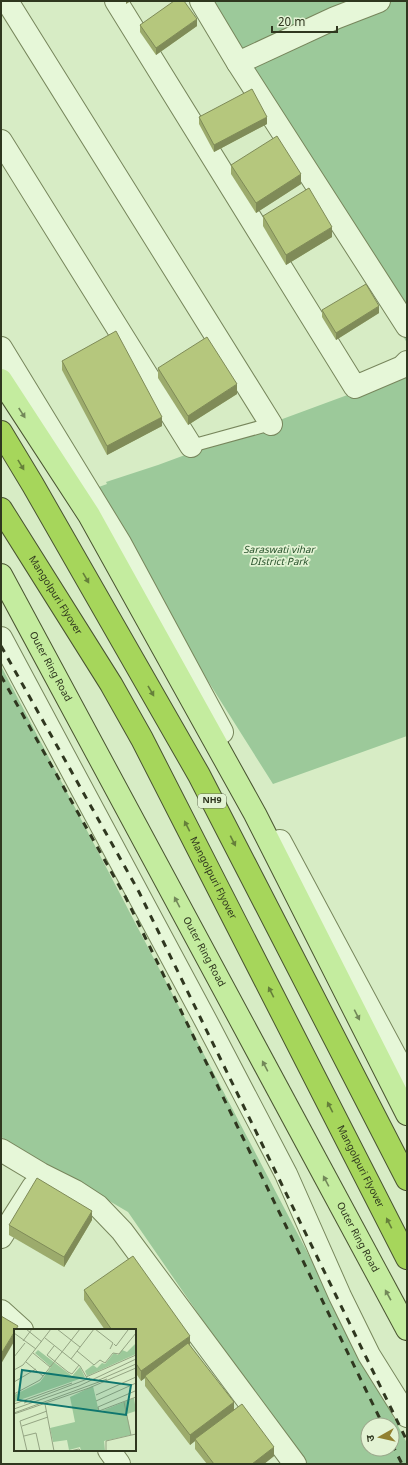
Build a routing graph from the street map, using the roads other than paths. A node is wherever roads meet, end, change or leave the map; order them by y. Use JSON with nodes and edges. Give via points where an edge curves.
{"nodes":[{"id":1,"x":7,"y":1,"type":"edge"},
{"id":2,"x":116,"y":1,"type":"edge"},
{"id":3,"x":201,"y":1,"type":"edge"},
{"id":4,"x":379,"y":1,"type":"edge"},
{"id":5,"x":238,"y":63,"type":"junction"},
{"id":6,"x":1,"y":141,"type":"edge"},
{"id":7,"x":407,"y":326,"type":"edge"},
{"id":8,"x":1,"y":348,"type":"edge"},
{"id":9,"x":407,"y":362,"type":"edge"},
{"id":10,"x":1,"y":380,"type":"edge"},
{"id":11,"x":271,"y":424,"type":"joint"},
{"id":12,"x":1,"y":432,"type":"edge"},
{"id":13,"x":191,"y":446,"type":"joint"},
{"id":14,"x":1,"y":509,"type":"edge"},
{"id":15,"x":2,"y":580,"type":"edge"},
{"id":16,"x":1,"y":638,"type":"edge"},
{"id":17,"x":407,"y":1078,"type":"edge"},
{"id":18,"x":407,"y":1114,"type":"edge"},
{"id":19,"x":1,"y":1150,"type":"edge"},
{"id":20,"x":41,"y":1174,"type":"junction"},
{"id":21,"x":407,"y":1179,"type":"edge"},
{"id":22,"x":1,"y":1237,"type":"edge"},
{"id":23,"x":407,"y":1258,"type":"edge"},
{"id":24,"x":1,"y":1311,"type":"edge"},
{"id":25,"x":21,"y":1329,"type":"edge"},
{"id":26,"x":407,"y":1329,"type":"edge"},
{"id":27,"x":407,"y":1416,"type":"edge"},
{"id":28,"x":110,"y":1451,"type":"edge"},
{"id":29,"x":119,"y":1464,"type":"edge"},
{"id":30,"x":295,"y":1464,"type":"edge"}],
"edges":[{"from":1,"to":11,"type":"street"},
{"from":2,"to":9,"type":"street","via":[[356,387],[402,367]]},
{"from":3,"to":5,"type":"street"},
{"from":4,"to":5,"type":"street","via":[[335,18]]},
{"from":5,"to":7,"type":"street"},
{"from":6,"to":13,"type":"street"},
{"from":8,"to":17,"type":"street","via":[[120,543]]},
{"from":10,"to":18,"type":"main road","one_way":true,"via":[[89,515],[256,814]]},
{"from":11,"to":13,"type":"lane"},
{"from":12,"to":21,"type":"highway","number":"NH9","one_way":true,"via":[[199,775]]},
{"from":23,"to":14,"type":"highway","name":"Mangolpuri Flyover","one_way":true,"via":[[142,739],[111,684]]},
{"from":26,"to":15,"type":"main road","name":"Outer Ring Road","one_way":true},
{"from":16,"to":27,"type":"street","via":[[208,1023],[286,1174],[369,1355]]},
{"from":19,"to":20,"type":"street"},
{"from":20,"to":22,"type":"street"},
{"from":20,"to":30,"type":"street","via":[[98,1206],[122,1231]]},
{"from":24,"to":25,"type":"street"},
{"from":28,"to":29,"type":"street"}]}
